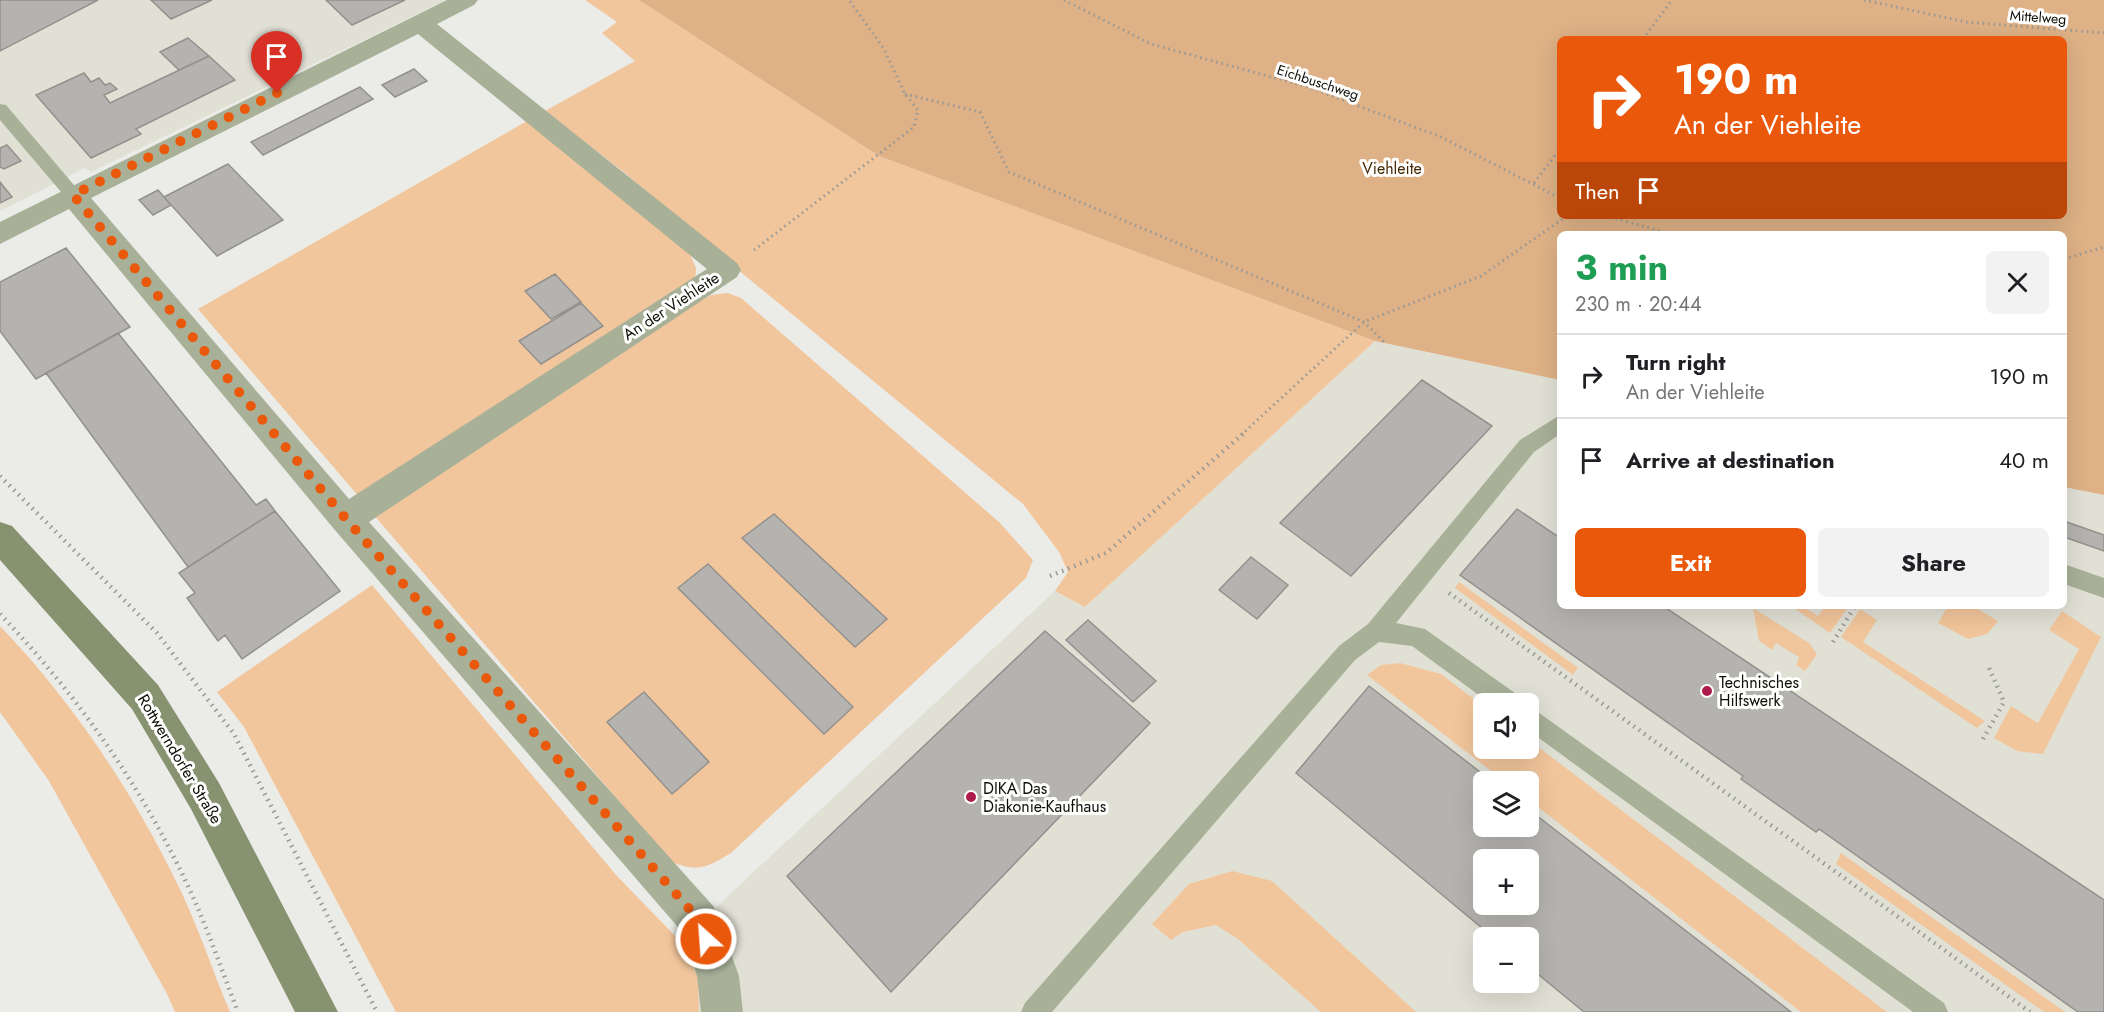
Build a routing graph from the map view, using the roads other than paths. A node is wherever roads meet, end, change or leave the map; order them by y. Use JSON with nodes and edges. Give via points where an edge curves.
{"nodes":[{"id":1,"x":466,"y":0,"type":"edge"},
{"id":2,"x":420,"y":23,"type":"junction"},
{"id":3,"x":0,"y":109,"type":"edge"},
{"id":4,"x":73,"y":195,"type":"junction"},
{"id":5,"x":0,"y":234,"type":"edge"},
{"id":6,"x":1557,"y":425,"type":"edge"},
{"id":7,"x":346,"y":519,"type":"junction"},
{"id":8,"x":0,"y":536,"type":"edge"},
{"id":9,"x":2067,"y":575,"type":"edge"},
{"id":10,"x":2104,"y":588,"type":"edge"},
{"id":11,"x":1376,"y":631,"type":"junction"},
{"id":12,"x":1496,"y":693,"type":"edge"},
{"id":13,"x":1539,"y":724,"type":"edge"},
{"id":14,"x":317,"y":1012,"type":"edge"},
{"id":15,"x":722,"y":1012,"type":"edge"},
{"id":16,"x":1034,"y":1012,"type":"edge"},
{"id":17,"x":1935,"y":1012,"type":"edge"}],
"edges":[{"from":1,"to":2,"type":"street"},
{"from":2,"to":4,"type":"street"},
{"from":2,"to":7,"type":"street","name":"An der Viehleite","via":[[727,270]]},
{"from":3,"to":4,"type":"lane"},
{"from":4,"to":5,"type":"street"},
{"from":4,"to":7,"type":"street"},
{"from":6,"to":11,"type":"lane","via":[[1527,446]]},
{"from":7,"to":15,"type":"street","via":[[700,921],[718,976]]},
{"from":8,"to":14,"type":"main road","name":"Rottwerndorfer Straße","via":[[144,697],[206,796]]},
{"from":9,"to":10,"type":"lane"},
{"from":11,"to":12,"type":"lane","via":[[1417,636]]},
{"from":11,"to":16,"type":"lane","via":[[1347,653]]},
{"from":13,"to":17,"type":"lane"}]}
